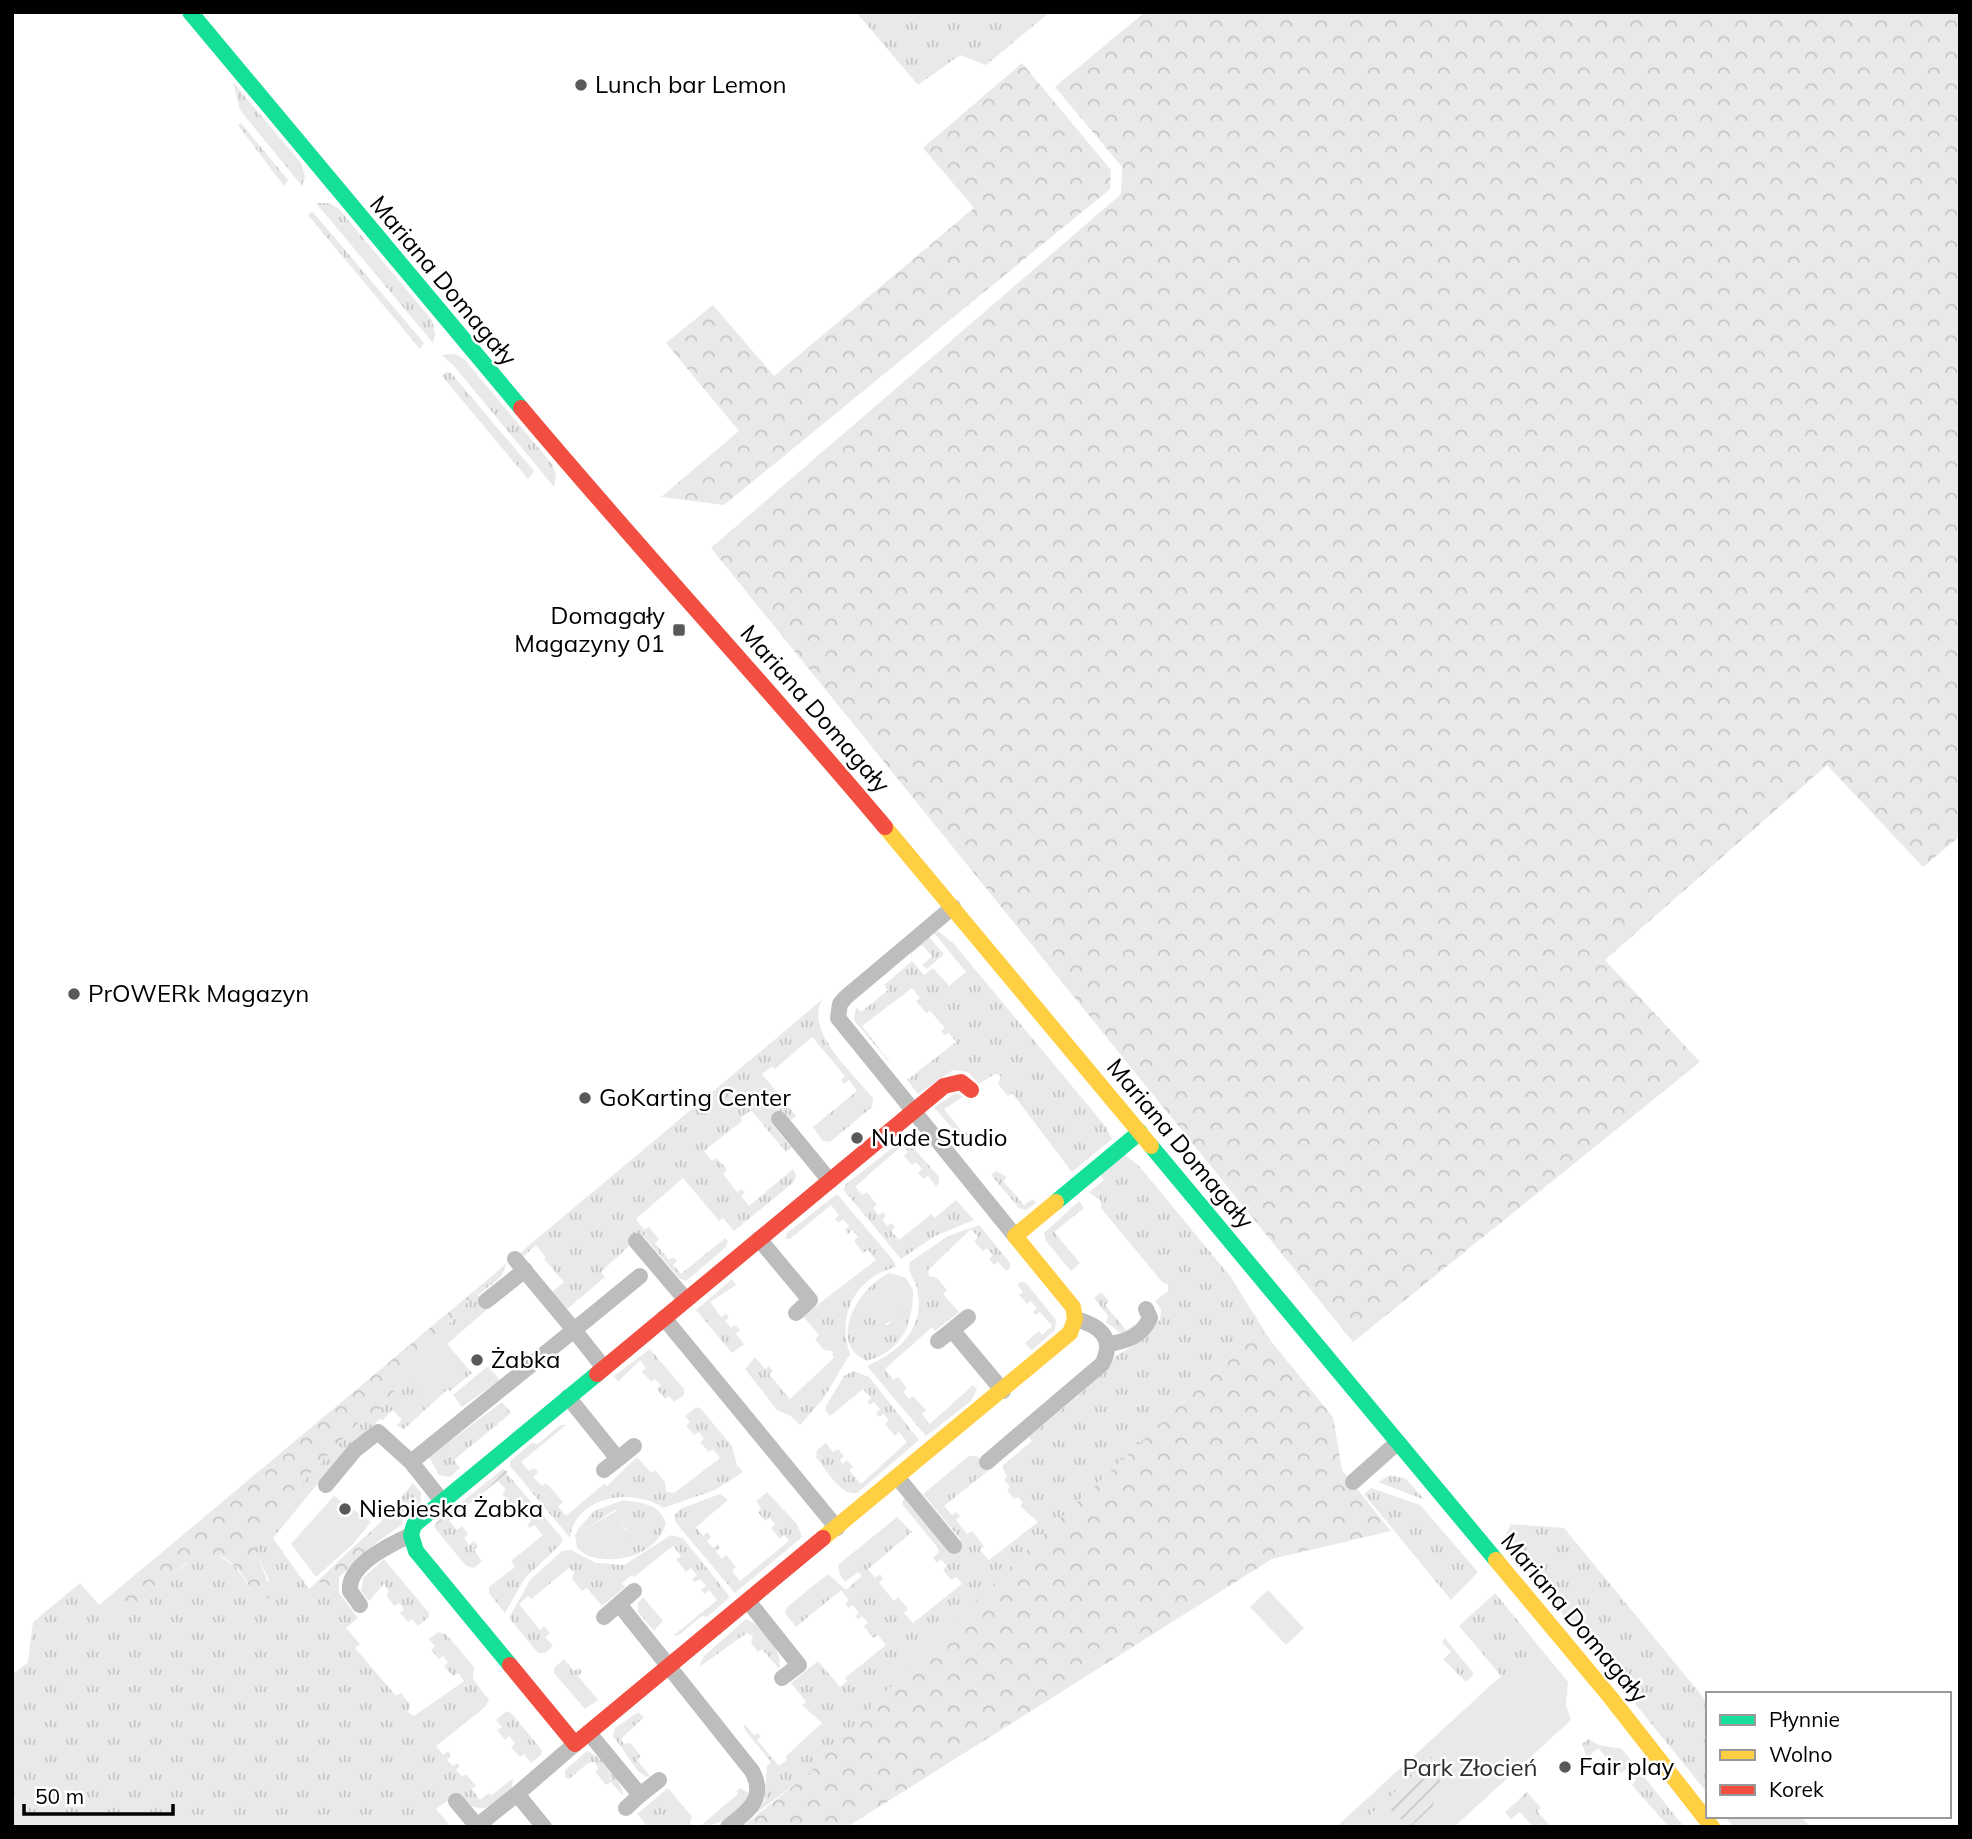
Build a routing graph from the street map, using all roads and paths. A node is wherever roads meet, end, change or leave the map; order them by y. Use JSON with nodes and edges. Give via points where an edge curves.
{"nodes":[{"id":1,"x":190,"y":12,"type":"edge"},
{"id":2,"x":953,"y":907,"type":"junction"},
{"id":3,"x":971,"y":1090,"type":"dead end"},
{"id":4,"x":912,"y":1112,"type":"junction"},
{"id":5,"x":779,"y":1119,"type":"dead end"},
{"id":6,"x":1140,"y":1132,"type":"junction"},
{"id":7,"x":830,"y":1181,"type":"junction"},
{"id":8,"x":1015,"y":1236,"type":"junction"},
{"id":9,"x":759,"y":1240,"type":"junction"},
{"id":10,"x":636,"y":1241,"type":"dead end"},
{"id":11,"x":640,"y":1276,"type":"dead end"},
{"id":12,"x":824,"y":1289,"type":"dead end"},
{"id":13,"x":685,"y":1300,"type":"junction"},
{"id":14,"x":810,"y":1300,"type":"junction"},
{"id":15,"x":486,"y":1301,"type":"dead end"},
{"id":16,"x":1146,"y":1309,"type":"dead end"},
{"id":17,"x":796,"y":1313,"type":"dead end"},
{"id":18,"x":968,"y":1317,"type":"dead end"},
{"id":19,"x":664,"y":1318,"type":"junction"},
{"id":20,"x":1075,"y":1319,"type":"junction"},
{"id":21,"x":574,"y":1330,"type":"junction"},
{"id":22,"x":952,"y":1330,"type":"junction"},
{"id":23,"x":938,"y":1341,"type":"dead end"},
{"id":24,"x":1109,"y":1344,"type":"junction"},
{"id":25,"x":604,"y":1367,"type":"junction"},
{"id":26,"x":1003,"y":1391,"type":"junction"},
{"id":27,"x":568,"y":1397,"type":"junction"},
{"id":28,"x":1398,"y":1442,"type":"junction"},
{"id":29,"x":634,"y":1446,"type":"dead end"},
{"id":30,"x":618,"y":1459,"type":"junction"},
{"id":31,"x":411,"y":1462,"type":"junction"},
{"id":32,"x":987,"y":1462,"type":"dead end"},
{"id":33,"x":604,"y":1470,"type":"dead end"},
{"id":34,"x":898,"y":1478,"type":"junction"},
{"id":35,"x":1353,"y":1482,"type":"dead end"},
{"id":36,"x":326,"y":1485,"type":"dead end"},
{"id":37,"x":442,"y":1501,"type":"junction"},
{"id":38,"x":837,"y":1528,"type":"junction"},
{"id":39,"x":411,"y":1535,"type":"junction"},
{"id":40,"x":954,"y":1546,"type":"dead end"},
{"id":41,"x":634,"y":1591,"type":"dead end"},
{"id":42,"x":748,"y":1601,"type":"junction"},
{"id":43,"x":619,"y":1604,"type":"junction"},
{"id":44,"x":360,"y":1605,"type":"dead end"},
{"id":45,"x":604,"y":1617,"type":"dead end"},
{"id":46,"x":669,"y":1667,"type":"junction"},
{"id":47,"x":782,"y":1678,"type":"dead end"},
{"id":48,"x":589,"y":1733,"type":"junction"},
{"id":49,"x":575,"y":1744,"type":"junction"},
{"id":50,"x":659,"y":1780,"type":"dead end"},
{"id":51,"x":517,"y":1794,"type":"junction"},
{"id":52,"x":640,"y":1796,"type":"junction"},
{"id":53,"x":456,"y":1801,"type":"dead end"},
{"id":54,"x":626,"y":1808,"type":"dead end"},
{"id":55,"x":544,"y":1827,"type":"edge"},
{"id":56,"x":728,"y":1827,"type":"edge"},
{"id":57,"x":1712,"y":1827,"type":"edge"}],
"edges":[{"from":1,"to":2,"type":"street","name":"Mariana Domagały","via":[[587,488],[783,705]]},
{"from":2,"to":4,"type":"street","via":[[849,994],[837,1013],[843,1028]]},
{"from":2,"to":6,"type":"street","name":"Mariana Domagały"},
{"from":3,"to":4,"type":"street","via":[[961,1082],[950,1083]]},
{"from":4,"to":7,"type":"street"},
{"from":4,"to":8,"type":"street"},
{"from":5,"to":7,"type":"street"},
{"from":6,"to":8,"type":"street"},
{"from":6,"to":28,"type":"street","name":"Mariana Domagały"},
{"from":7,"to":9,"type":"street"},
{"from":8,"to":20,"type":"street","via":[[1071,1304]]},
{"from":9,"to":13,"type":"street"},
{"from":9,"to":14,"type":"street"},
{"from":10,"to":13,"type":"street"},
{"from":11,"to":21,"type":"street"},
{"from":12,"to":14,"type":"street"},
{"from":13,"to":19,"type":"street"},
{"from":14,"to":17,"type":"street"},
{"from":15,"to":21,"type":"street","via":[[520,1265]]},
{"from":16,"to":24,"type":"street","via":[[1150,1318],[1145,1327],[1128,1340]]},
{"from":18,"to":22,"type":"street"},
{"from":19,"to":25,"type":"street"},
{"from":19,"to":38,"type":"street"},
{"from":20,"to":24,"type":"street","via":[[1099,1329]]},
{"from":20,"to":26,"type":"street","via":[[1067,1336]]},
{"from":21,"to":25,"type":"street"},
{"from":21,"to":31,"type":"street"},
{"from":22,"to":23,"type":"street"},
{"from":22,"to":26,"type":"street"},
{"from":24,"to":32,"type":"street","via":[[1102,1363]]},
{"from":25,"to":27,"type":"street"},
{"from":26,"to":34,"type":"street"},
{"from":27,"to":30,"type":"street"},
{"from":27,"to":37,"type":"street"},
{"from":28,"to":35,"type":"street"},
{"from":28,"to":57,"type":"street","name":"Mariana Domagały"},
{"from":29,"to":30,"type":"street"},
{"from":30,"to":33,"type":"street"},
{"from":31,"to":36,"type":"street","via":[[383,1427],[355,1450]]},
{"from":31,"to":37,"type":"street"},
{"from":34,"to":38,"type":"street"},
{"from":34,"to":40,"type":"street"},
{"from":37,"to":39,"type":"street","via":[[419,1520]]},
{"from":38,"to":42,"type":"street"},
{"from":39,"to":44,"type":"street","via":[[380,1551],[352,1577],[349,1591]]},
{"from":39,"to":49,"type":"street","via":[[416,1552]]},
{"from":41,"to":43,"type":"street"},
{"from":42,"to":46,"type":"street"},
{"from":42,"to":47,"type":"street","via":[[799,1665]]},
{"from":43,"to":45,"type":"street"},
{"from":43,"to":46,"type":"street"},
{"from":46,"to":48,"type":"street"},
{"from":46,"to":56,"type":"street","via":[[757,1783],[753,1805]]},
{"from":48,"to":49,"type":"street"},
{"from":48,"to":52,"type":"street"},
{"from":49,"to":51,"type":"street"},
{"from":50,"to":52,"type":"street"},
{"from":51,"to":53,"type":"street","via":[[477,1826]]},
{"from":51,"to":55,"type":"street"},
{"from":52,"to":54,"type":"street"}]}
